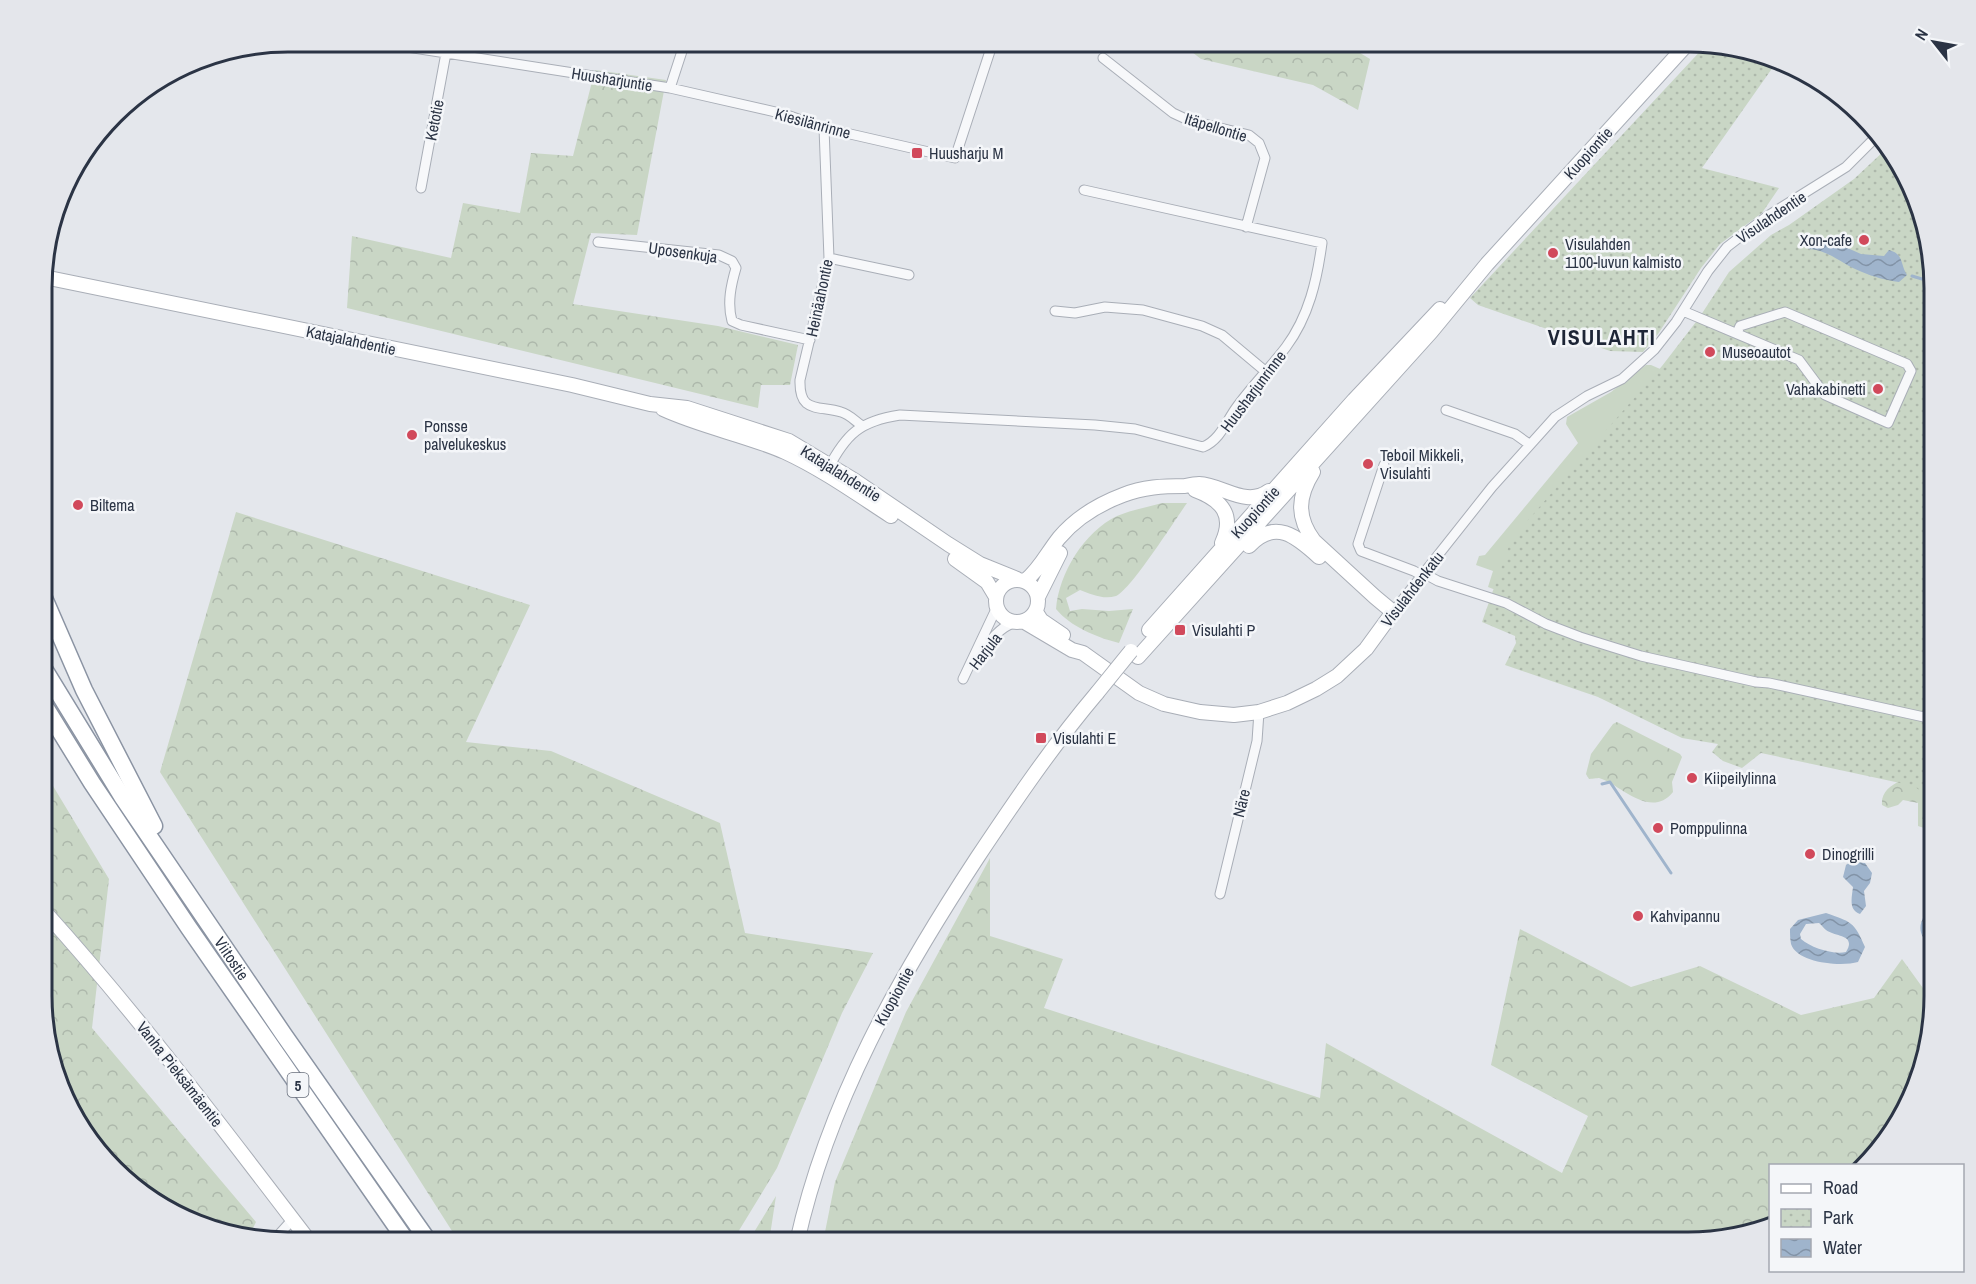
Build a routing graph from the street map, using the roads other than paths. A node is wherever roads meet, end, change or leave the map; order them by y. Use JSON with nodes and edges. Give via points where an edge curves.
{"nodes":[{"id":1,"x":447,"y":52,"type":"joint"},
{"id":2,"x":682,"y":52,"type":"edge"},
{"id":3,"x":990,"y":52,"type":"edge"},
{"id":4,"x":1680,"y":52,"type":"edge"},
{"id":5,"x":1103,"y":58,"type":"dead end"},
{"id":6,"x":670,"y":88,"type":"junction"},
{"id":7,"x":824,"y":128,"type":"junction"},
{"id":8,"x":1872,"y":141,"type":"edge"},
{"id":9,"x":421,"y":188,"type":"dead end"},
{"id":10,"x":1084,"y":190,"type":"dead end"},
{"id":11,"x":1246,"y":227,"type":"junction"},
{"id":12,"x":598,"y":242,"type":"dead end"},
{"id":13,"x":829,"y":258,"type":"junction"},
{"id":14,"x":1487,"y":264,"type":"junction"},
{"id":15,"x":909,"y":275,"type":"dead end"},
{"id":16,"x":53,"y":279,"type":"edge"},
{"id":17,"x":1054,"y":311,"type":"dead end"},
{"id":18,"x":1683,"y":311,"type":"junction"},
{"id":19,"x":1737,"y":333,"type":"junction"},
{"id":20,"x":810,"y":340,"type":"junction"},
{"id":21,"x":1265,"y":370,"type":"junction"},
{"id":22,"x":1446,"y":410,"type":"dead end"},
{"id":23,"x":1355,"y":414,"type":"junction"},
{"id":24,"x":861,"y":425,"type":"junction"},
{"id":25,"x":1529,"y":444,"type":"junction"},
{"id":26,"x":1384,"y":465,"type":"dead end"},
{"id":27,"x":1295,"y":467,"type":"junction"},
{"id":28,"x":827,"y":469,"type":"junction"},
{"id":29,"x":1185,"y":486,"type":"junction"},
{"id":30,"x":1101,"y":506,"type":"junction"},
{"id":31,"x":1424,"y":575,"type":"junction"},
{"id":32,"x":1021,"y":580,"type":"junction"},
{"id":33,"x":1187,"y":595,"type":"junction"},
{"id":34,"x":1038,"y":597,"type":"junction"},
{"id":35,"x":996,"y":602,"type":"junction"},
{"id":36,"x":1036,"y":612,"type":"junction"},
{"id":37,"x":52,"y":616,"type":"edge"},
{"id":38,"x":1390,"y":616,"type":"junction"},
{"id":39,"x":1019,"y":622,"type":"junction"},
{"id":40,"x":1083,"y":653,"type":"junction"},
{"id":41,"x":52,"y":682,"type":"edge"},
{"id":42,"x":1259,"y":712,"type":"junction"},
{"id":43,"x":1924,"y":717,"type":"edge"},
{"id":44,"x":52,"y":719,"type":"edge"},
{"id":45,"x":1220,"y":894,"type":"dead end"},
{"id":46,"x":205,"y":919,"type":"junction"},
{"id":47,"x":52,"y":920,"type":"edge"},
{"id":48,"x":292,"y":1219,"type":"junction"},
{"id":49,"x":281,"y":1232,"type":"edge"},
{"id":50,"x":302,"y":1232,"type":"edge"},
{"id":51,"x":400,"y":1232,"type":"edge"},
{"id":52,"x":422,"y":1232,"type":"edge"},
{"id":53,"x":799,"y":1232,"type":"edge"}],
"edges":[{"from":1,"to":6,"type":"street","name":"Huusharjuntie"},
{"from":1,"to":9,"type":"street","name":"Ketotie"},
{"from":2,"to":6,"type":"street"},
{"from":3,"to":7,"type":"street","name":"Kiesilänrinne","via":[[956,158]]},
{"from":4,"to":14,"type":"street","name":"Kuopiontie"},
{"from":5,"to":11,"type":"street","name":"Itäpellontie","via":[[1173,113],[1249,135],[1259,142],[1265,158]]},
{"from":6,"to":7,"type":"street","name":"Kiesilänrinne","via":[[784,114]]},
{"from":7,"to":13,"type":"street","name":"Heinäahontie"},
{"from":8,"to":18,"type":"street","name":"Visulahdentie","via":[[1846,167],[1766,217],[1727,247]]},
{"from":10,"to":11,"type":"street","name":"Huusharjunrinne"},
{"from":11,"to":21,"type":"street","name":"Huusharjunrinne","via":[[1322,243],[1317,279],[1305,315],[1286,347]]},
{"from":12,"to":20,"type":"street","name":"Uposenkuja","via":[[719,255],[732,261],[736,268],[728,309],[732,321]]},
{"from":13,"to":15,"type":"street"},
{"from":13,"to":20,"type":"street","name":"Heinäahontie"},
{"from":14,"to":23,"type":"street","name":"Kuopiontie"},
{"from":14,"to":27,"type":"street","name":"Kuopiontie","via":[[1423,325]]},
{"from":16,"to":28,"type":"street","name":"Katajalahdentie","via":[[650,404],[687,408],[789,441]]},
{"from":17,"to":21,"type":"street","via":[[1075,313],[1106,307],[1143,310],[1202,326],[1222,336]]},
{"from":18,"to":19,"type":"street"},
{"from":18,"to":25,"type":"street","name":"Visulahdenkatu","via":[[1664,339],[1635,368],[1555,417]]},
{"from":19,"to":19,"type":"street","via":[[1799,360],[1825,395],[1888,423],[1911,371],[1907,364],[1785,312],[1740,326]]},
{"from":20,"to":24,"type":"street","name":"Heinäahontie","via":[[800,380],[800,393],[806,403],[816,409],[843,412]]},
{"from":21,"to":24,"type":"street","name":"Huusharjunrinne","via":[[1215,440],[1203,447],[1135,429],[1095,425],[900,415]]},
{"from":22,"to":25,"type":"street","via":[[1515,434]]},
{"from":23,"to":33,"type":"street","name":"Kuopiontie"},
{"from":23,"to":38,"type":"street","via":[[1305,484],[1300,509],[1314,541]]},
{"from":24,"to":28,"type":"street"},
{"from":25,"to":31,"type":"street","name":"Visulahdenkatu"},
{"from":26,"to":31,"type":"street","via":[[1358,544],[1361,551]]},
{"from":27,"to":29,"type":"street","via":[[1257,497],[1242,497],[1199,484]]},
{"from":27,"to":33,"type":"street","name":"Kuopiontie"},
{"from":28,"to":32,"type":"street","name":"Katajalahdentie","via":[[980,564]]},
{"from":28,"to":35,"type":"street","name":"Katajalahdentie","via":[[975,572],[987,582]]},
{"from":29,"to":30,"type":"street","via":[[1136,491]]},
{"from":29,"to":33,"type":"street","via":[[1219,504],[1228,525],[1222,543]]},
{"from":30,"to":32,"type":"street","via":[[1072,524],[1034,573]]},
{"from":30,"to":34,"type":"street","via":[[1061,550]]},
{"from":31,"to":38,"type":"street","name":"Visulahdenkatu"},
{"from":31,"to":43,"type":"street","via":[[1506,603],[1546,624],[1641,656]]},
{"from":32,"to":34,"type":"street","via":[[1036,590]]},
{"from":32,"to":35,"type":"street","via":[[1007,582],[1000,588]]},
{"from":33,"to":38,"type":"street","via":[[1226,569],[1257,537],[1278,532],[1308,546]]},
{"from":33,"to":53,"type":"street","name":"Kuopiontie","via":[[1036,772],[946,905],[896,988],[863,1054],[833,1122]]},
{"from":34,"to":36,"type":"street"},
{"from":35,"to":39,"type":"street","via":[[1000,614]]},
{"from":35,"to":39,"type":"street","name":"Harjula","via":[[963,679],[996,633]]},
{"from":36,"to":39,"type":"street"},
{"from":36,"to":40,"type":"street","name":"Visulahdenkatu"},
{"from":37,"to":46,"type":"highway","via":[[112,747]]},
{"from":38,"to":42,"type":"street","name":"Visulahdenkatu","via":[[1366,649],[1337,676],[1307,694]]},
{"from":39,"to":40,"type":"street","name":"Visulahdenkatu"},
{"from":40,"to":42,"type":"street","name":"Visulahdenkatu","via":[[1139,693],[1164,704],[1234,715]]},
{"from":41,"to":46,"type":"highway","name":"Viitostie","number":"5","via":[[123,798]]},
{"from":42,"to":45,"type":"street","name":"Näre","via":[[1257,741]]},
{"from":44,"to":51,"type":"highway","name":"Viitostie","number":"5","via":[[210,960]]},
{"from":46,"to":52,"type":"highway","name":"Viitostie","number":"5"},
{"from":47,"to":48,"type":"street","name":"Vanha Pieksämäentie","via":[[113,990]]},
{"from":48,"to":49,"type":"street"},
{"from":48,"to":50,"type":"street","name":"Vanha Pieksämäentie"}]}
